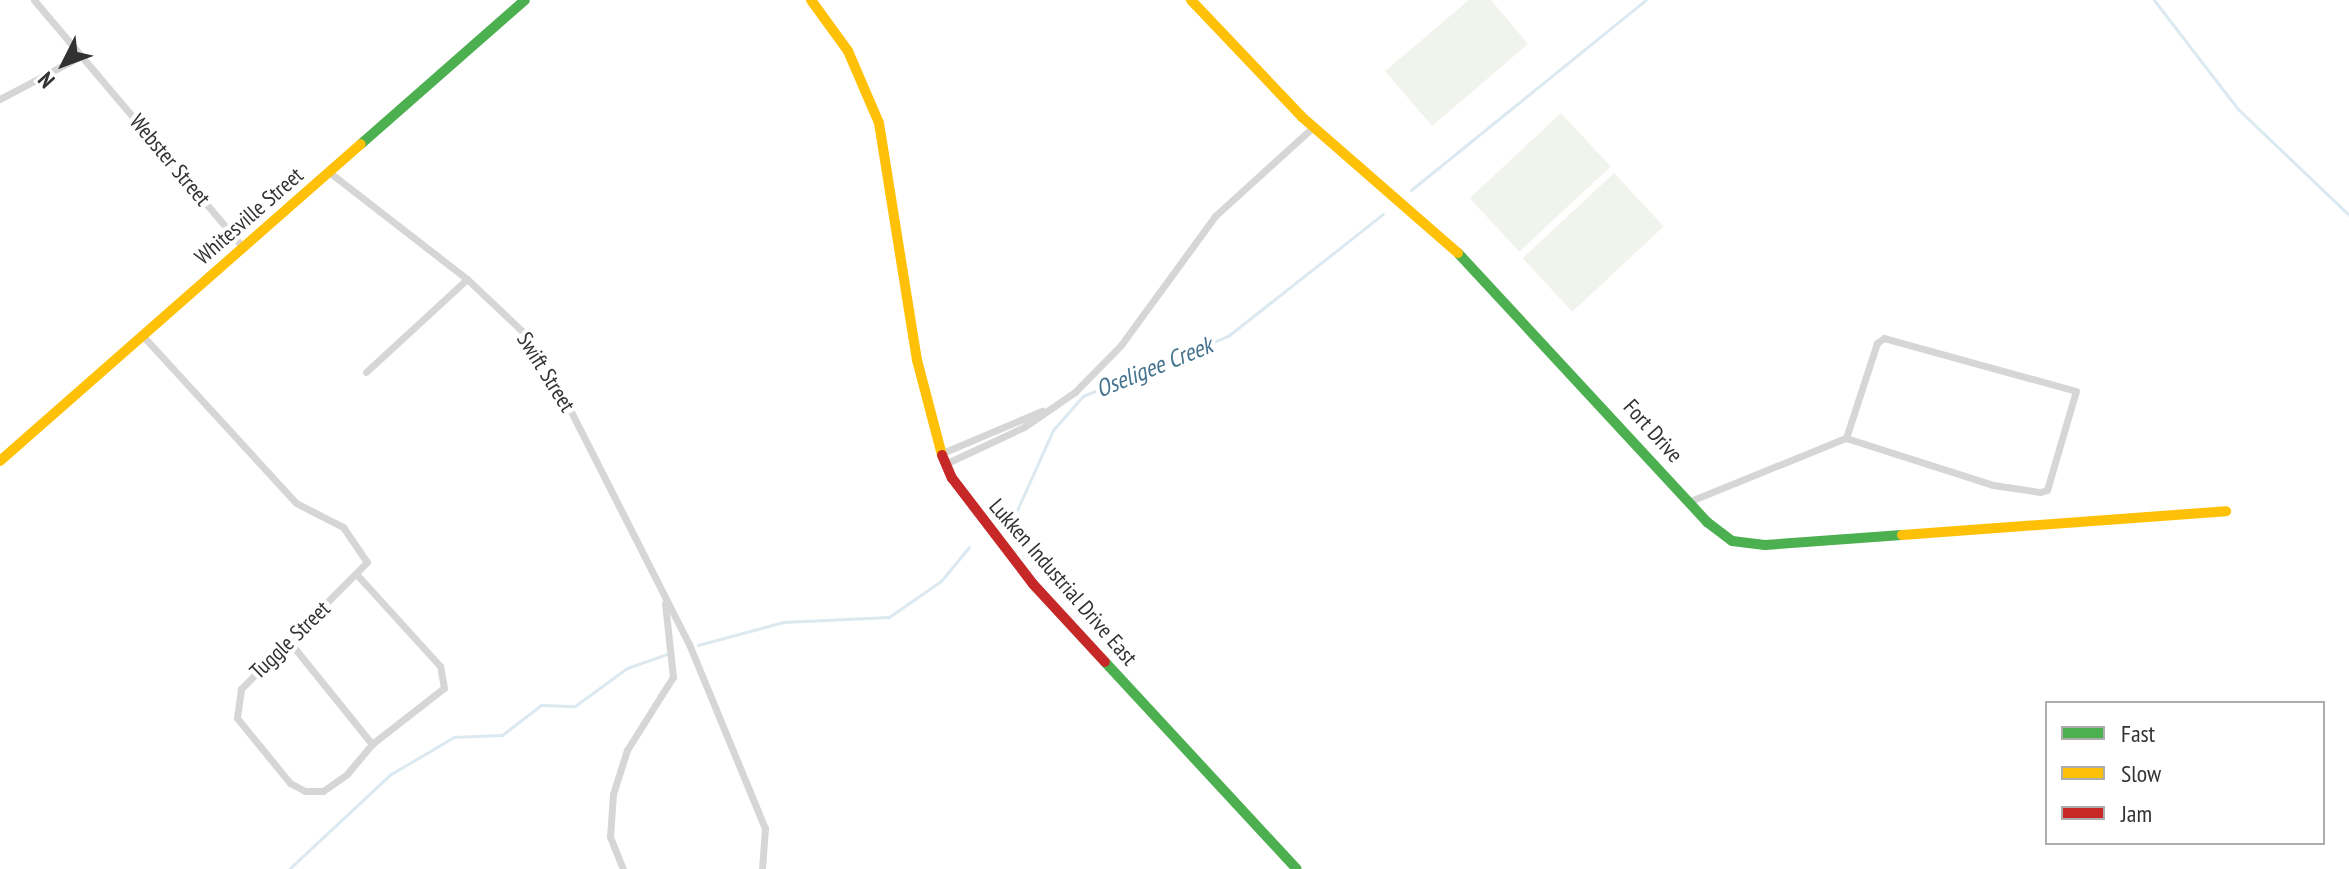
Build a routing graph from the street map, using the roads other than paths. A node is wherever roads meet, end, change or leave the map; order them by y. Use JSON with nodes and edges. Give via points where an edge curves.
{"nodes":[{"id":1,"x":34,"y":0,"type":"edge"},
{"id":2,"x":525,"y":0,"type":"edge"},
{"id":3,"x":811,"y":0,"type":"edge"},
{"id":4,"x":1191,"y":0,"type":"edge"},
{"id":5,"x":81,"y":56,"type":"junction"},
{"id":6,"x":0,"y":99,"type":"edge"},
{"id":7,"x":1313,"y":127,"type":"junction"},
{"id":8,"x":329,"y":172,"type":"junction"},
{"id":9,"x":243,"y":247,"type":"junction"},
{"id":10,"x":467,"y":279,"type":"junction"},
{"id":11,"x":143,"y":336,"type":"junction"},
{"id":12,"x":366,"y":372,"type":"dead end"},
{"id":13,"x":1846,"y":438,"type":"junction"},
{"id":14,"x":942,"y":459,"type":"junction"},
{"id":15,"x":0,"y":461,"type":"edge"},
{"id":16,"x":1688,"y":502,"type":"junction"},
{"id":17,"x":2226,"y":511,"type":"dead end"},
{"id":18,"x":358,"y":576,"type":"junction"},
{"id":19,"x":663,"y":592,"type":"junction"},
{"id":20,"x":288,"y":640,"type":"junction"},
{"id":21,"x":372,"y":744,"type":"junction"},
{"id":22,"x":623,"y":869,"type":"edge"},
{"id":23,"x":762,"y":869,"type":"edge"},
{"id":24,"x":1297,"y":869,"type":"edge"}],
"edges":[{"from":1,"to":5,"type":"street","name":"Webster Street"},
{"from":2,"to":8,"type":"main road","name":"Whitesville Street"},
{"from":3,"to":14,"type":"main road","name":"Lukken Industrial Drive East","via":[[856,67],[881,131],[917,360]]},
{"from":4,"to":7,"type":"main road","name":"Fort Drive"},
{"from":5,"to":6,"type":"street"},
{"from":5,"to":9,"type":"street","name":"Webster Street"},
{"from":7,"to":14,"type":"street","via":[[1215,216],[1121,345],[1048,410]]},
{"from":7,"to":16,"type":"main road","name":"Fort Drive","via":[[1463,258]]},
{"from":8,"to":9,"type":"main road","name":"Whitesville Street"},
{"from":8,"to":10,"type":"street","name":"Swift Street"},
{"from":9,"to":11,"type":"main road","name":"Whitesville Street"},
{"from":10,"to":12,"type":"street"},
{"from":10,"to":19,"type":"street","name":"Swift Street","via":[[522,331],[555,380]]},
{"from":11,"to":15,"type":"main road","name":"Whitesville Street"},
{"from":11,"to":18,"type":"street","via":[[296,503],[343,527],[361,546],[367,562]]},
{"from":13,"to":13,"type":"street","via":[[1993,485],[2040,492],[2047,490],[2076,391],[1884,338],[1877,343]]},
{"from":13,"to":16,"type":"street"},
{"from":14,"to":24,"type":"main road","name":"Lukken Industrial Drive East","via":[[977,517],[1033,584]]},
{"from":16,"to":17,"type":"main road","name":"Fort Drive","via":[[1732,541],[1765,545]]},
{"from":18,"to":20,"type":"street","name":"Tuggle Street"},
{"from":18,"to":21,"type":"street","name":"Tuggle Street","via":[[446,678],[444,688]]},
{"from":19,"to":22,"type":"street","name":"Swift Street","via":[[673,677],[627,750],[617,777],[610,837]]},
{"from":19,"to":23,"type":"street","name":"Swift Street","via":[[765,828]]},
{"from":20,"to":21,"type":"street"},
{"from":20,"to":21,"type":"street","name":"Tuggle Street","via":[[260,666],[238,700],[237,718],[259,747],[290,783],[323,791],[347,774]]}]}
